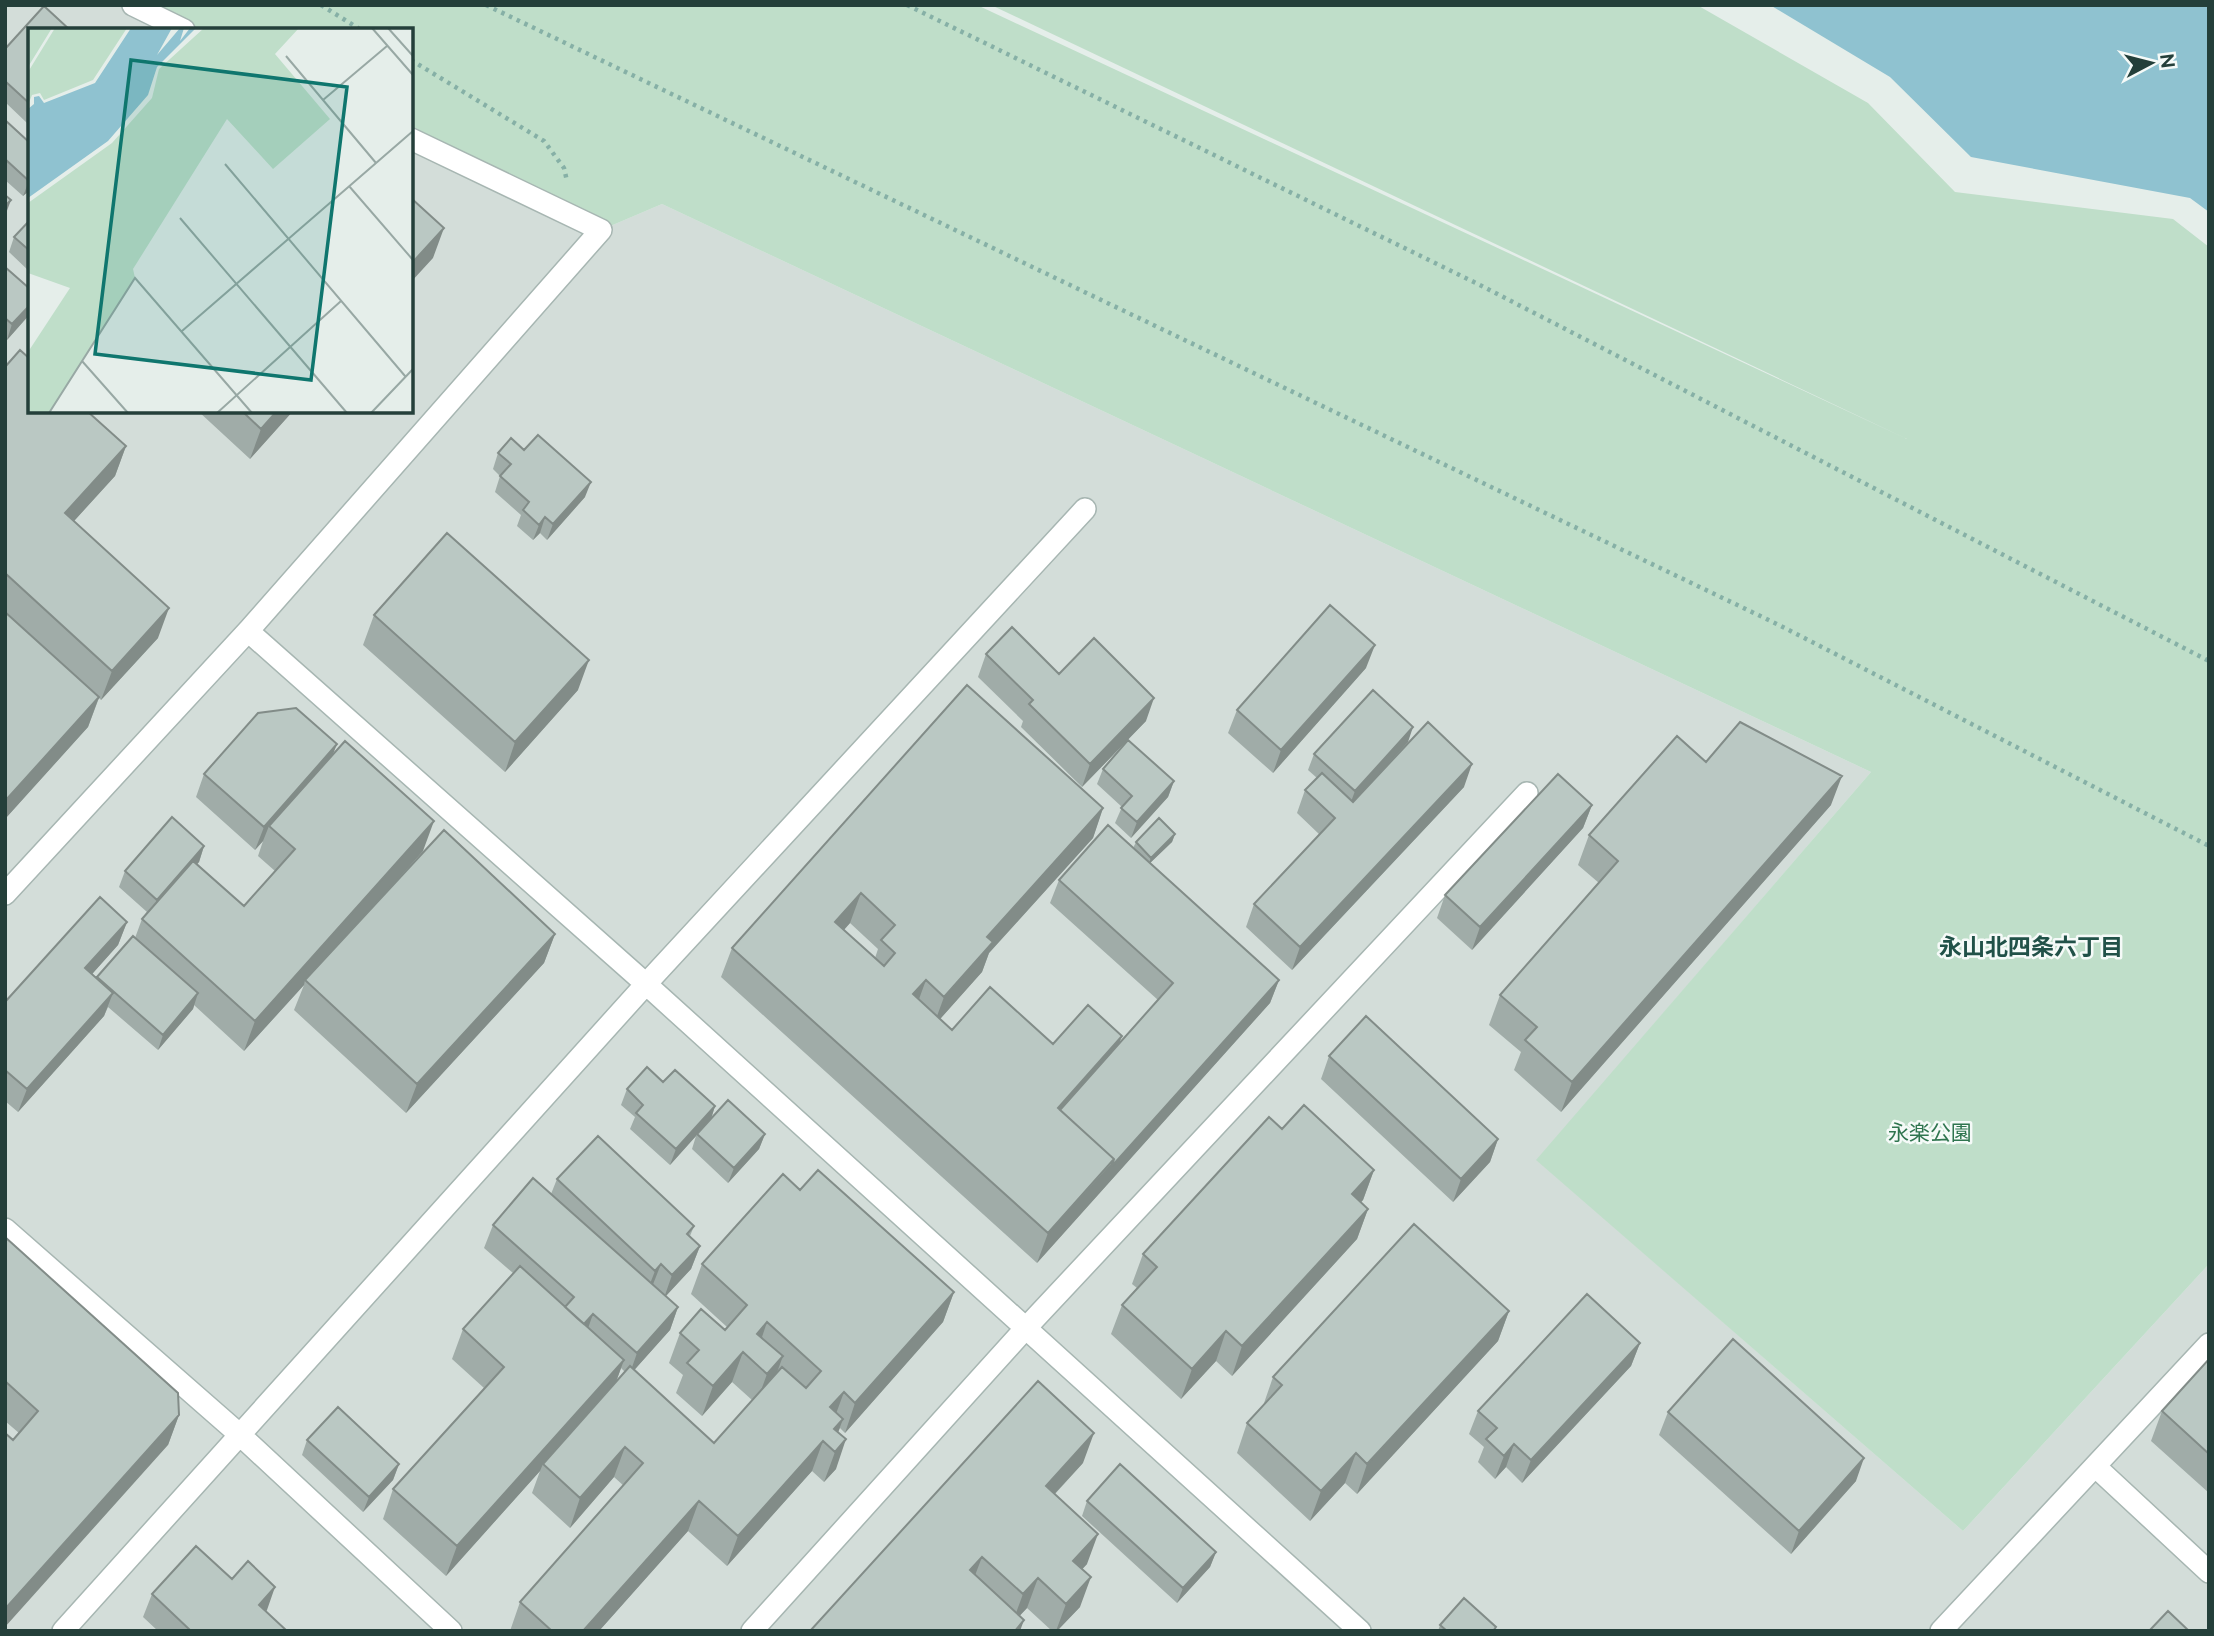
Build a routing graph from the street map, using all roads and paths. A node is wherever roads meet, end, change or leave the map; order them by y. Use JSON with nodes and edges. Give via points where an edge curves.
{"nodes":[{"id":1,"x":133,"y":5,"type":"edge"},
{"id":2,"x":321,"y":5,"type":"edge"},
{"id":3,"x":486,"y":5,"type":"edge"},
{"id":4,"x":907,"y":5,"type":"edge"},
{"id":5,"x":180,"y":28,"type":"edge"},
{"id":6,"x":358,"y":28,"type":"edge"},
{"id":7,"x":413,"y":61,"type":"edge"},
{"id":8,"x":413,"y":140,"type":"edge"},
{"id":9,"x":577,"y":218,"type":"junction"},
{"id":10,"x":1085,"y":509,"type":"dead end"},
{"id":11,"x":248,"y":631,"type":"junction"},
{"id":12,"x":2209,"y":661,"type":"edge"},
{"id":13,"x":1527,"y":793,"type":"dead end"},
{"id":14,"x":2209,"y":846,"type":"edge"},
{"id":15,"x":5,"y":894,"type":"edge"},
{"id":16,"x":646,"y":984,"type":"junction"},
{"id":17,"x":5,"y":1229,"type":"edge"},
{"id":18,"x":1024,"y":1330,"type":"junction"},
{"id":19,"x":2209,"y":1344,"type":"edge"},
{"id":20,"x":239,"y":1434,"type":"junction"},
{"id":21,"x":2096,"y":1467,"type":"junction"},
{"id":22,"x":2209,"y":1572,"type":"edge"},
{"id":23,"x":63,"y":1631,"type":"edge"},
{"id":24,"x":451,"y":1631,"type":"edge"},
{"id":25,"x":752,"y":1631,"type":"edge"},
{"id":26,"x":1360,"y":1631,"type":"edge"},
{"id":27,"x":1941,"y":1631,"type":"edge"}],
"edges":[{"from":1,"to":5,"type":"street"},
{"from":2,"to":6,"type":"path"},
{"from":3,"to":14,"type":"path","via":[[1779,625]]},
{"from":4,"to":12,"type":"path","via":[[1478,284]]},
{"from":7,"to":9,"type":"path","via":[[544,141],[564,168]]},
{"from":8,"to":9,"type":"street"},
{"from":9,"to":11,"type":"street","via":[[601,230]]},
{"from":10,"to":16,"type":"street"},
{"from":11,"to":15,"type":"street"},
{"from":11,"to":16,"type":"street"},
{"from":13,"to":18,"type":"street"},
{"from":16,"to":18,"type":"street"},
{"from":16,"to":20,"type":"street"},
{"from":17,"to":20,"type":"street"},
{"from":18,"to":25,"type":"street"},
{"from":18,"to":26,"type":"street"},
{"from":19,"to":21,"type":"street"},
{"from":20,"to":23,"type":"street"},
{"from":20,"to":24,"type":"street"},
{"from":21,"to":22,"type":"street"},
{"from":21,"to":27,"type":"street"}]}
